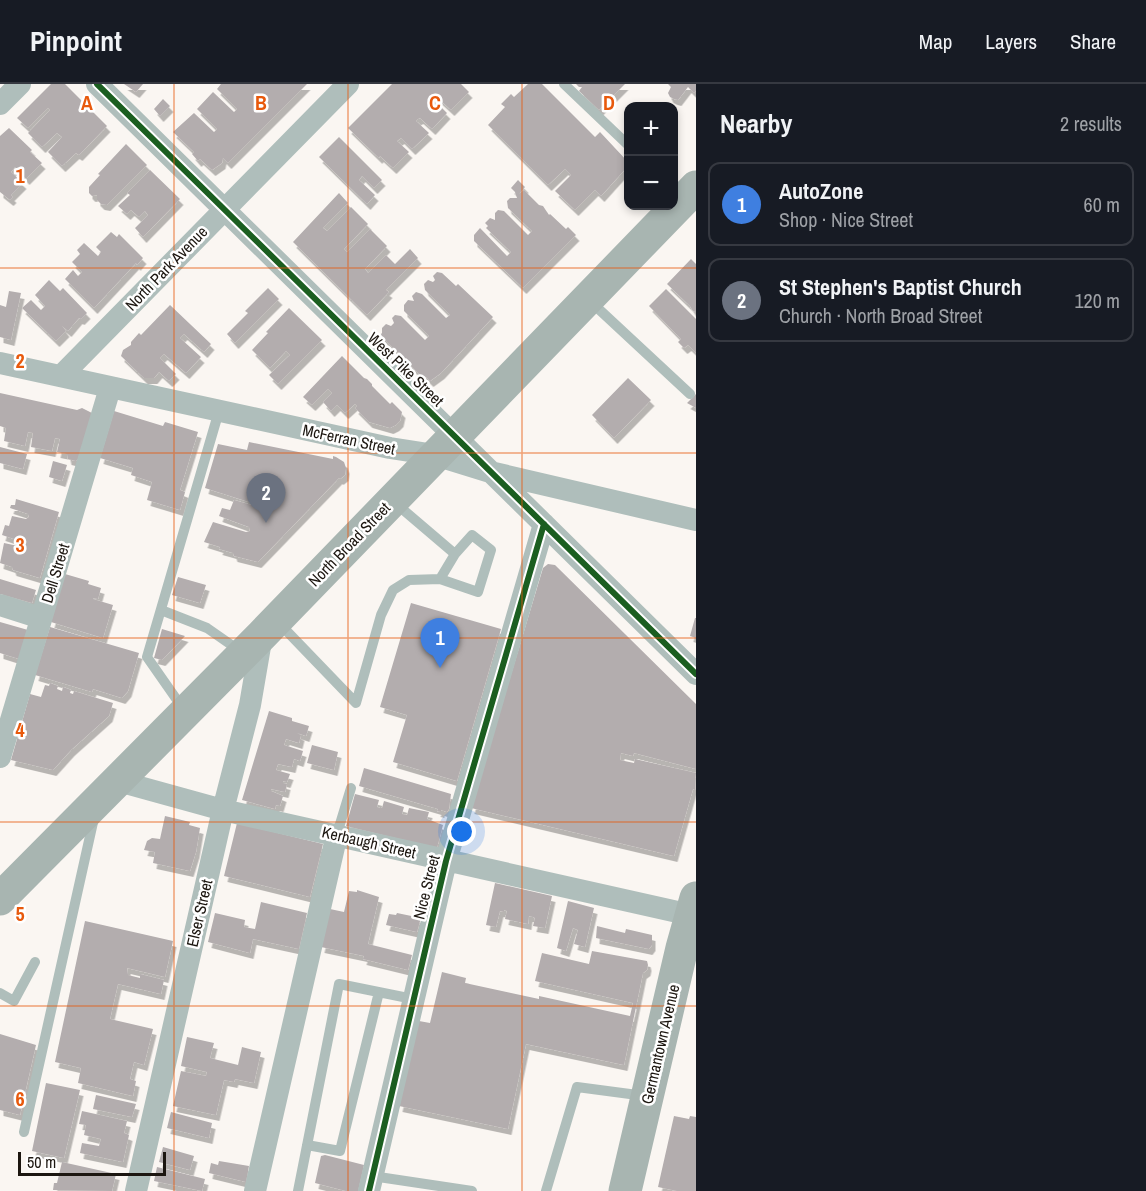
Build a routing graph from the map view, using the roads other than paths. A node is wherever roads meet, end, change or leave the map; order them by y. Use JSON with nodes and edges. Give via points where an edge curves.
{"nodes":[{"id":1,"x":20,"y":84,"type":"edge"},
{"id":2,"x":97,"y":84,"type":"edge"},
{"id":3,"x":348,"y":84,"type":"edge"},
{"id":4,"x":564,"y":84,"type":"edge"},
{"id":5,"x":0,"y":104,"type":"edge"},
{"id":6,"x":624,"y":141,"type":"edge"},
{"id":7,"x":687,"y":193,"type":"edge"},
{"id":8,"x":224,"y":209,"type":"junction"},
{"id":9,"x":588,"y":299,"type":"junction"},
{"id":10,"x":0,"y":363,"type":"edge"},
{"id":11,"x":61,"y":376,"type":"junction"},
{"id":12,"x":110,"y":388,"type":"junction"},
{"id":13,"x":690,"y":394,"type":"dead end"},
{"id":14,"x":219,"y":411,"type":"junction"},
{"id":15,"x":444,"y":446,"type":"junction"},
{"id":16,"x":490,"y":472,"type":"junction"},
{"id":17,"x":391,"y":500,"type":"junction"},
{"id":18,"x":696,"y":520,"type":"edge"},
{"id":19,"x":544,"y":524,"type":"junction"},
{"id":20,"x":455,"y":554,"type":"junction"},
{"id":21,"x":440,"y":579,"type":"junction"},
{"id":22,"x":0,"y":605,"type":"edge"},
{"id":23,"x":161,"y":610,"type":"junction"},
{"id":24,"x":41,"y":618,"type":"junction"},
{"id":25,"x":261,"y":636,"type":"junction"},
{"id":26,"x":696,"y":674,"type":"edge"},
{"id":27,"x":185,"y":712,"type":"junction"},
{"id":28,"x":0,"y":757,"type":"edge"},
{"id":29,"x":351,"y":788,"type":"dead end"},
{"id":30,"x":108,"y":790,"type":"junction"},
{"id":31,"x":223,"y":810,"type":"junction"},
{"id":32,"x":338,"y":834,"type":"junction"},
{"id":33,"x":446,"y":861,"type":"junction"},
{"id":34,"x":0,"y":899,"type":"edge"},
{"id":35,"x":693,"y":907,"type":"edge"},
{"id":36,"x":689,"y":955,"type":"edge"},
{"id":37,"x":35,"y":962,"type":"dead end"},
{"id":38,"x":379,"y":992,"type":"junction"},
{"id":39,"x":0,"y":993,"type":"edge"},
{"id":40,"x":413,"y":999,"type":"junction"},
{"id":41,"x":647,"y":1097,"type":"junction"},
{"id":42,"x":24,"y":1132,"type":"dead end"},
{"id":43,"x":307,"y":1145,"type":"junction"},
{"id":44,"x":371,"y":1184,"type":"edge"},
{"id":45,"x":136,"y":1191,"type":"edge"},
{"id":46,"x":255,"y":1191,"type":"edge"},
{"id":47,"x":298,"y":1191,"type":"edge"},
{"id":48,"x":472,"y":1191,"type":"edge"},
{"id":49,"x":546,"y":1191,"type":"edge"},
{"id":50,"x":626,"y":1191,"type":"edge"}],
"edges":[{"from":1,"to":5,"type":"street"},
{"from":2,"to":8,"type":"street","name":"West Pike Street"},
{"from":3,"to":8,"type":"street","name":"North Park Avenue"},
{"from":4,"to":6,"type":"lane"},
{"from":7,"to":9,"type":"main road","name":"North Broad Street"},
{"from":8,"to":11,"type":"street","name":"North Park Avenue"},
{"from":8,"to":15,"type":"street","name":"West Pike Street"},
{"from":9,"to":13,"type":"lane"},
{"from":9,"to":15,"type":"main road","name":"North Broad Street"},
{"from":10,"to":11,"type":"street","name":"McFerran Street"},
{"from":11,"to":12,"type":"street","name":"McFerran Street"},
{"from":12,"to":14,"type":"street","name":"McFerran Street"},
{"from":12,"to":24,"type":"street","name":"Dell Street"},
{"from":14,"to":15,"type":"street","name":"McFerran Street","via":[[390,448]]},
{"from":14,"to":23,"type":"lane"},
{"from":15,"to":16,"type":"street","name":"West Pike Street"},
{"from":15,"to":17,"type":"main road","name":"North Broad Street"},
{"from":16,"to":18,"type":"street"},
{"from":16,"to":19,"type":"street","name":"West Pike Street"},
{"from":17,"to":20,"type":"lane"},
{"from":17,"to":25,"type":"main road","name":"North Broad Street"},
{"from":19,"to":26,"type":"street","name":"West Pike Street"},
{"from":19,"to":33,"type":"street","name":"Nice Street"},
{"from":20,"to":21,"type":"lane"},
{"from":20,"to":21,"type":"lane","via":[[472,535],[491,550],[478,592]]},
{"from":21,"to":25,"type":"lane","via":[[409,580],[393,590],[381,615],[356,703]]},
{"from":22,"to":24,"type":"street"},
{"from":23,"to":25,"type":"lane","via":[[207,628]]},
{"from":23,"to":27,"type":"lane","via":[[147,657]]},
{"from":24,"to":28,"type":"street","name":"Dell Street"},
{"from":25,"to":27,"type":"main road","name":"North Broad Street"},
{"from":25,"to":31,"type":"street","name":"Elser Street","via":[[250,705]]},
{"from":27,"to":30,"type":"main road","name":"North Broad Street"},
{"from":29,"to":32,"type":"lane"},
{"from":30,"to":31,"type":"street","name":"Kerbaugh Street"},
{"from":30,"to":34,"type":"main road","name":"North Broad Street"},
{"from":30,"to":42,"type":"lane"},
{"from":31,"to":32,"type":"street","name":"Kerbaugh Street"},
{"from":31,"to":45,"type":"street","name":"Elser Street"},
{"from":32,"to":33,"type":"street","name":"Kerbaugh Street"},
{"from":32,"to":46,"type":"street"},
{"from":33,"to":35,"type":"street","name":"Kerbaugh Street"},
{"from":33,"to":40,"type":"street","name":"Nice Street"},
{"from":35,"to":36,"type":"main road","name":"Germantown Avenue"},
{"from":36,"to":41,"type":"main road","name":"Germantown Avenue"},
{"from":37,"to":39,"type":"lane","via":[[14,1001]]},
{"from":38,"to":40,"type":"lane"},
{"from":38,"to":43,"type":"lane","via":[[340,1151]]},
{"from":38,"to":43,"type":"lane","via":[[339,984]]},
{"from":40,"to":44,"type":"street","name":"Nice Street"},
{"from":41,"to":49,"type":"lane","via":[[576,1087]]},
{"from":41,"to":50,"type":"main road","name":"Germantown Avenue"},
{"from":43,"to":47,"type":"lane"},
{"from":44,"to":48,"type":"lane"}]}
